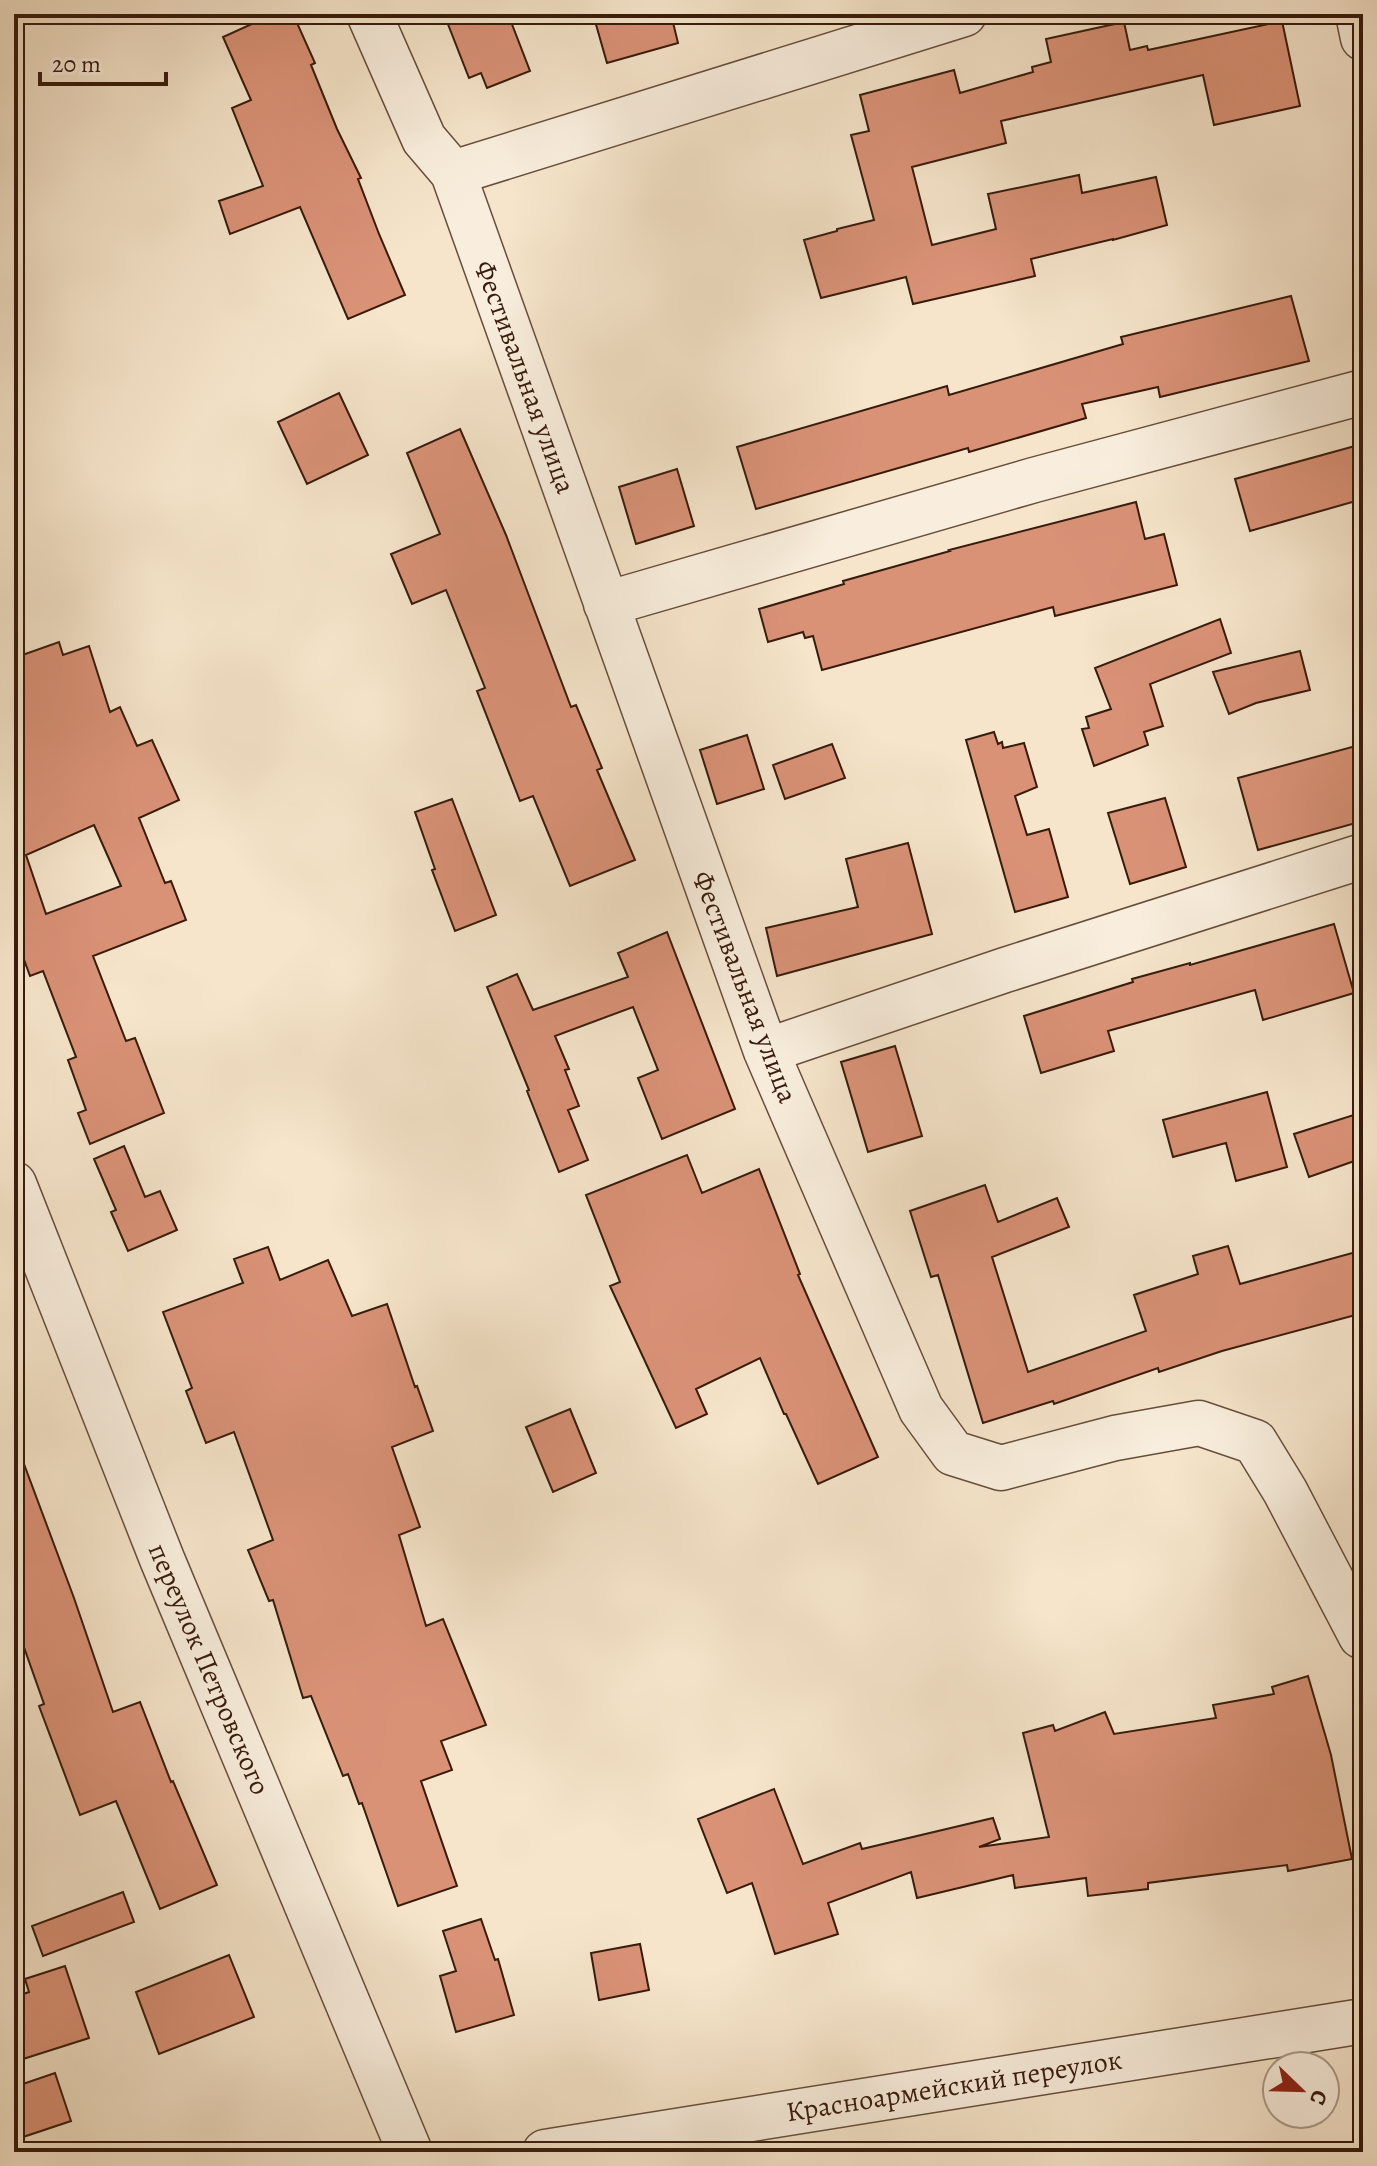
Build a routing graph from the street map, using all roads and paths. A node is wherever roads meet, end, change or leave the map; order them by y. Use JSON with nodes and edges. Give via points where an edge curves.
{"nodes":[{"id":1,"x":369,"y":14,"type":"edge"},
{"id":2,"x":964,"y":14,"type":"edge"},
{"id":3,"x":1358,"y":14,"type":"edge"},
{"id":4,"x":1363,"y":38,"type":"edge"},
{"id":5,"x":453,"y":173,"type":"junction"},
{"id":6,"x":1363,"y":392,"type":"edge"},
{"id":7,"x":606,"y":604,"type":"junction"},
{"id":8,"x":1363,"y":856,"type":"edge"},
{"id":9,"x":766,"y":1051,"type":"junction"},
{"id":10,"x":14,"y":1184,"type":"edge"},
{"id":11,"x":1362,"y":1638,"type":"edge"},
{"id":12,"x":1363,"y":2021,"type":"edge"},
{"id":13,"x":410,"y":2152,"type":"edge"},
{"id":14,"x":545,"y":2152,"type":"edge"}],
"edges":[{"from":1,"to":5,"type":"street","name":"Фестивальная улица","via":[[424,139]]},
{"from":2,"to":5,"type":"street"},
{"from":3,"to":4,"type":"street"},
{"from":5,"to":7,"type":"street","name":"Фестивальная улица"},
{"from":6,"to":7,"type":"street"},
{"from":7,"to":9,"type":"street","name":"Фестивальная улица"},
{"from":8,"to":9,"type":"street"},
{"from":9,"to":11,"type":"street","name":"Фестивальная улица","via":[[921,1409],[953,1453],[1001,1468],[1199,1423],[1255,1442]]},
{"from":10,"to":13,"type":"street","name":"переулок Петровского","via":[[162,1559]]},
{"from":12,"to":14,"type":"street","name":"Красноармейский переулок"}]}
